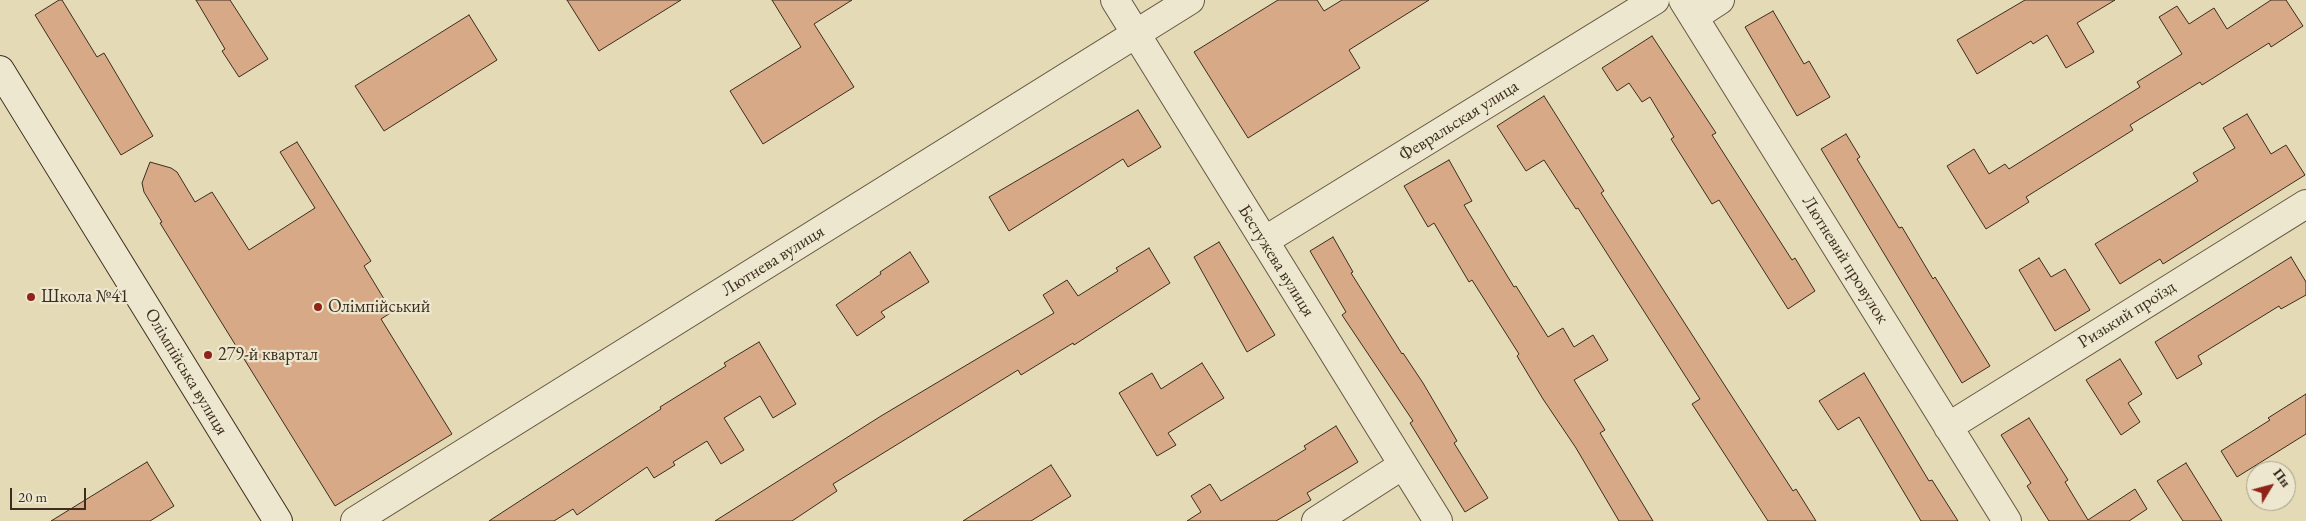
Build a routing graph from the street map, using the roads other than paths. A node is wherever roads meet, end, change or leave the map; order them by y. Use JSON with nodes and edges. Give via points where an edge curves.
{"nodes":[{"id":1,"x":1114,"y":0,"type":"edge"},
{"id":2,"x":1190,"y":0,"type":"edge"},
{"id":3,"x":1654,"y":0,"type":"edge"},
{"id":4,"x":1720,"y":0,"type":"edge"},
{"id":5,"x":1688,"y":8,"type":"edge"},
{"id":6,"x":1135,"y":34,"type":"junction"},
{"id":7,"x":0,"y":70,"type":"edge"},
{"id":8,"x":2306,"y":204,"type":"edge"},
{"id":9,"x":1264,"y":241,"type":"junction"},
{"id":10,"x":1948,"y":427,"type":"junction"},
{"id":11,"x":1403,"y":465,"type":"junction"},
{"id":12,"x":278,"y":521,"type":"edge"},
{"id":13,"x":355,"y":521,"type":"edge"},
{"id":14,"x":1316,"y":521,"type":"edge"},
{"id":15,"x":1438,"y":521,"type":"edge"},
{"id":16,"x":2007,"y":521,"type":"edge"}],
"edges":[{"from":1,"to":6,"type":"street","name":"Бестужева вулиця"},
{"from":2,"to":6,"type":"street","name":"Лютнева вулиця"},
{"from":3,"to":9,"type":"street","name":"Февральская улица"},
{"from":4,"to":5,"type":"street"},
{"from":5,"to":10,"type":"street","name":"Лютневий провулок"},
{"from":6,"to":9,"type":"street","name":"Бестужева вулиця"},
{"from":6,"to":13,"type":"street","name":"Лютнева вулиця"},
{"from":7,"to":12,"type":"street","name":"Олімпійська вулиця"},
{"from":8,"to":10,"type":"street","name":"Ризький проїзд"},
{"from":9,"to":11,"type":"street","name":"Бестужева вулиця"},
{"from":10,"to":16,"type":"street","name":"Лютневий провулок"},
{"from":11,"to":14,"type":"street"},
{"from":11,"to":15,"type":"street","name":"Бестужева вулиця"}]}
